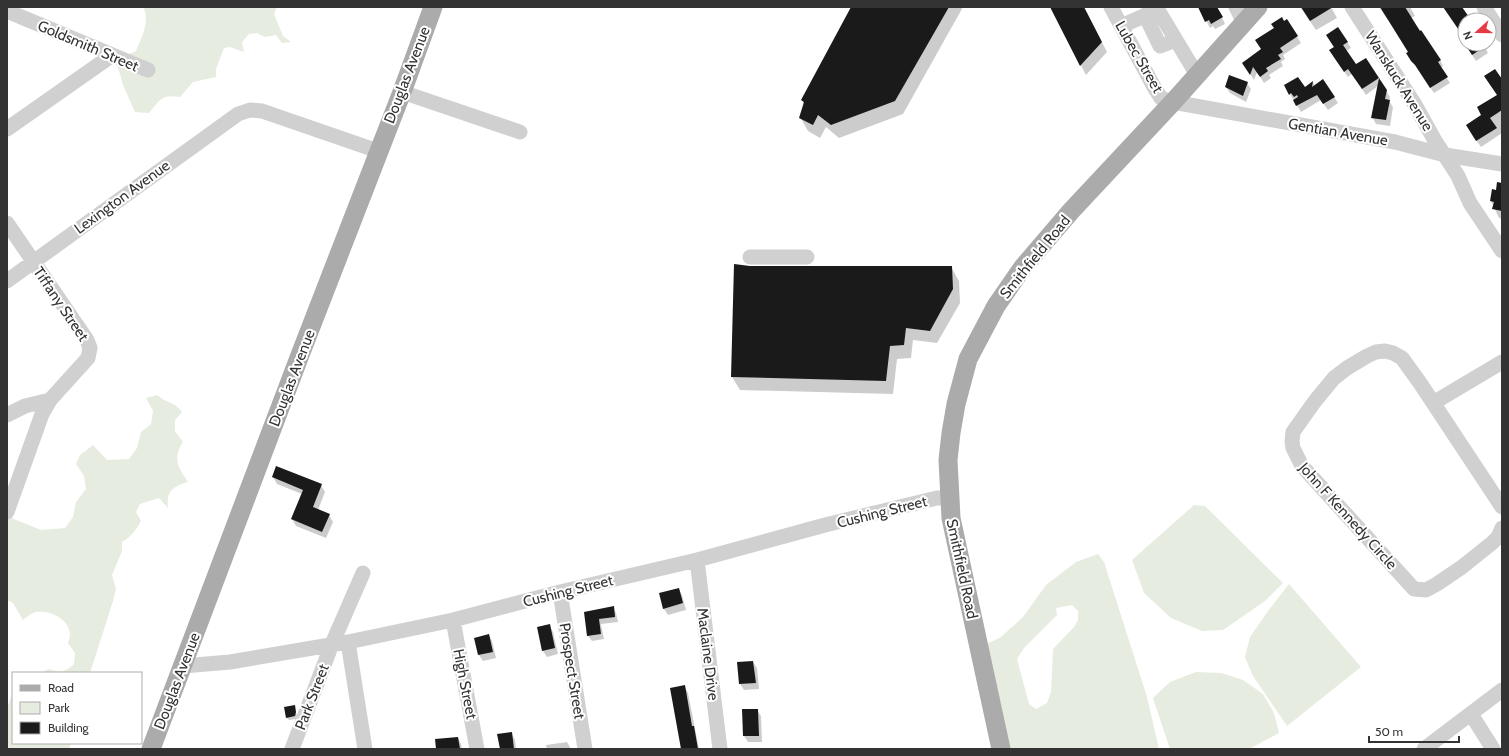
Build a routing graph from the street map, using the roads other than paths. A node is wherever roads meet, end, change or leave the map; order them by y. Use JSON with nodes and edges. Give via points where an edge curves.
{"nodes":[{"id":1,"x":433,"y":7,"type":"edge"},
{"id":2,"x":1111,"y":7,"type":"edge"},
{"id":3,"x":1258,"y":7,"type":"edge"},
{"id":4,"x":1352,"y":7,"type":"edge"},
{"id":5,"x":1484,"y":7,"type":"edge"},
{"id":6,"x":7,"y":11,"type":"edge"},
{"id":7,"x":1240,"y":15,"type":"edge"},
{"id":8,"x":1121,"y":26,"type":"junction"},
{"id":9,"x":1502,"y":34,"type":"edge"},
{"id":10,"x":111,"y":56,"type":"junction"},
{"id":11,"x":148,"y":70,"type":"dead end"},
{"id":12,"x":1197,"y":75,"type":"junction"},
{"id":13,"x":402,"y":92,"type":"junction"},
{"id":14,"x":1173,"y":102,"type":"junction"},
{"id":15,"x":7,"y":129,"type":"edge"},
{"id":16,"x":520,"y":132,"type":"dead end"},
{"id":17,"x":378,"y":151,"type":"junction"},
{"id":18,"x":1445,"y":154,"type":"junction"},
{"id":19,"x":1502,"y":164,"type":"edge"},
{"id":20,"x":7,"y":223,"type":"edge"},
{"id":21,"x":1502,"y":251,"type":"edge"},
{"id":22,"x":750,"y":257,"type":"dead end"},
{"id":23,"x":807,"y":257,"type":"dead end"},
{"id":24,"x":33,"y":262,"type":"junction"},
{"id":25,"x":7,"y":281,"type":"edge"},
{"id":26,"x":1502,"y":362,"type":"edge"},
{"id":27,"x":50,"y":400,"type":"junction"},
{"id":28,"x":1434,"y":403,"type":"junction"},
{"id":29,"x":7,"y":415,"type":"edge"},
{"id":30,"x":950,"y":498,"type":"junction"},
{"id":31,"x":1502,"y":507,"type":"edge"},
{"id":32,"x":7,"y":512,"type":"edge"},
{"id":33,"x":1502,"y":528,"type":"edge"},
{"id":34,"x":697,"y":560,"type":"junction"},
{"id":35,"x":363,"y":573,"type":"dead end"},
{"id":36,"x":560,"y":592,"type":"junction"},
{"id":37,"x":453,"y":620,"type":"junction"},
{"id":38,"x":348,"y":642,"type":"junction"},
{"id":39,"x":332,"y":644,"type":"junction"},
{"id":40,"x":183,"y":666,"type":"junction"},
{"id":41,"x":1502,"y":690,"type":"edge"},
{"id":42,"x":1471,"y":714,"type":"junction"},
{"id":43,"x":151,"y":749,"type":"edge"},
{"id":44,"x":292,"y":749,"type":"edge"},
{"id":45,"x":365,"y":749,"type":"edge"},
{"id":46,"x":477,"y":749,"type":"edge"},
{"id":47,"x":585,"y":749,"type":"edge"},
{"id":48,"x":720,"y":749,"type":"edge"},
{"id":49,"x":1001,"y":749,"type":"edge"},
{"id":50,"x":1424,"y":749,"type":"edge"},
{"id":51,"x":1493,"y":749,"type":"edge"}],
"edges":[{"from":1,"to":13,"type":"main road","name":"Douglas Avenue"},
{"from":2,"to":8,"type":"street","name":"Lubec Street"},
{"from":3,"to":7,"type":"main road","name":"Smithfield Road"},
{"from":4,"to":18,"type":"street","name":"Wanskuck Avenue"},
{"from":5,"to":9,"type":"street"},
{"from":6,"to":10,"type":"street","name":"Goldsmith Street"},
{"from":7,"to":12,"type":"main road","name":"Smithfield Road"},
{"from":8,"to":12,"type":"street","via":[[1158,10]]},
{"from":8,"to":14,"type":"street","name":"Lubec Street","via":[[1161,98]]},
{"from":10,"to":11,"type":"street","name":"Goldsmith Street"},
{"from":10,"to":15,"type":"street"},
{"from":12,"to":14,"type":"main road","name":"Smithfield Road"},
{"from":13,"to":16,"type":"street"},
{"from":13,"to":17,"type":"main road","name":"Douglas Avenue"},
{"from":14,"to":18,"type":"street","name":"Gentian Avenue","via":[[1394,142]]},
{"from":14,"to":30,"type":"main road","name":"Smithfield Road","via":[[1071,211],[1023,267],[996,306],[968,359],[956,404],[948,460]]},
{"from":17,"to":24,"type":"street","name":"Lexington Avenue","via":[[262,111],[250,110],[238,114]]},
{"from":17,"to":40,"type":"main road","name":"Douglas Avenue"},
{"from":18,"to":19,"type":"street","name":"Gentian Avenue"},
{"from":18,"to":21,"type":"street","name":"Wanskuck Avenue","via":[[1470,202]]},
{"from":20,"to":24,"type":"street","name":"Tiffany Street"},
{"from":22,"to":23,"type":"street"},
{"from":24,"to":25,"type":"street","name":"Lexington Avenue"},
{"from":24,"to":27,"type":"street","name":"Tiffany Street","via":[[90,348],[88,358]]},
{"from":26,"to":28,"type":"street"},
{"from":27,"to":29,"type":"street","via":[[25,406]]},
{"from":27,"to":32,"type":"street","name":"Tiffany Street","via":[[37,425]]},
{"from":28,"to":31,"type":"street","name":"John F Kennedy Circle"},
{"from":28,"to":33,"type":"street","name":"John F Kennedy Circle","via":[[1402,358],[1385,351],[1376,352],[1347,368],[1325,388],[1293,432],[1293,448],[1309,475],[1414,588],[1426,590],[1446,579],[1492,543]]},
{"from":30,"to":34,"type":"street","name":"Cushing Street","via":[[937,498],[825,525]]},
{"from":30,"to":49,"type":"main road","name":"Smithfield Road","via":[[961,571]]},
{"from":34,"to":36,"type":"street","name":"Cushing Street"},
{"from":34,"to":48,"type":"street","name":"Maclaine Drive"},
{"from":35,"to":39,"type":"street","name":"Park Street"},
{"from":36,"to":37,"type":"street","name":"Cushing Street"},
{"from":36,"to":47,"type":"street","name":"Prospect Street"},
{"from":37,"to":38,"type":"street","name":"Cushing Street"},
{"from":37,"to":46,"type":"street","name":"High Street"},
{"from":38,"to":39,"type":"street","name":"Cushing Street"},
{"from":38,"to":45,"type":"street"},
{"from":39,"to":40,"type":"street","name":"Cushing Street","via":[[230,662]]},
{"from":39,"to":44,"type":"street","name":"Park Street"},
{"from":40,"to":43,"type":"main road","name":"Douglas Avenue"},
{"from":41,"to":42,"type":"street"},
{"from":42,"to":50,"type":"street"},
{"from":42,"to":51,"type":"street"}]}
